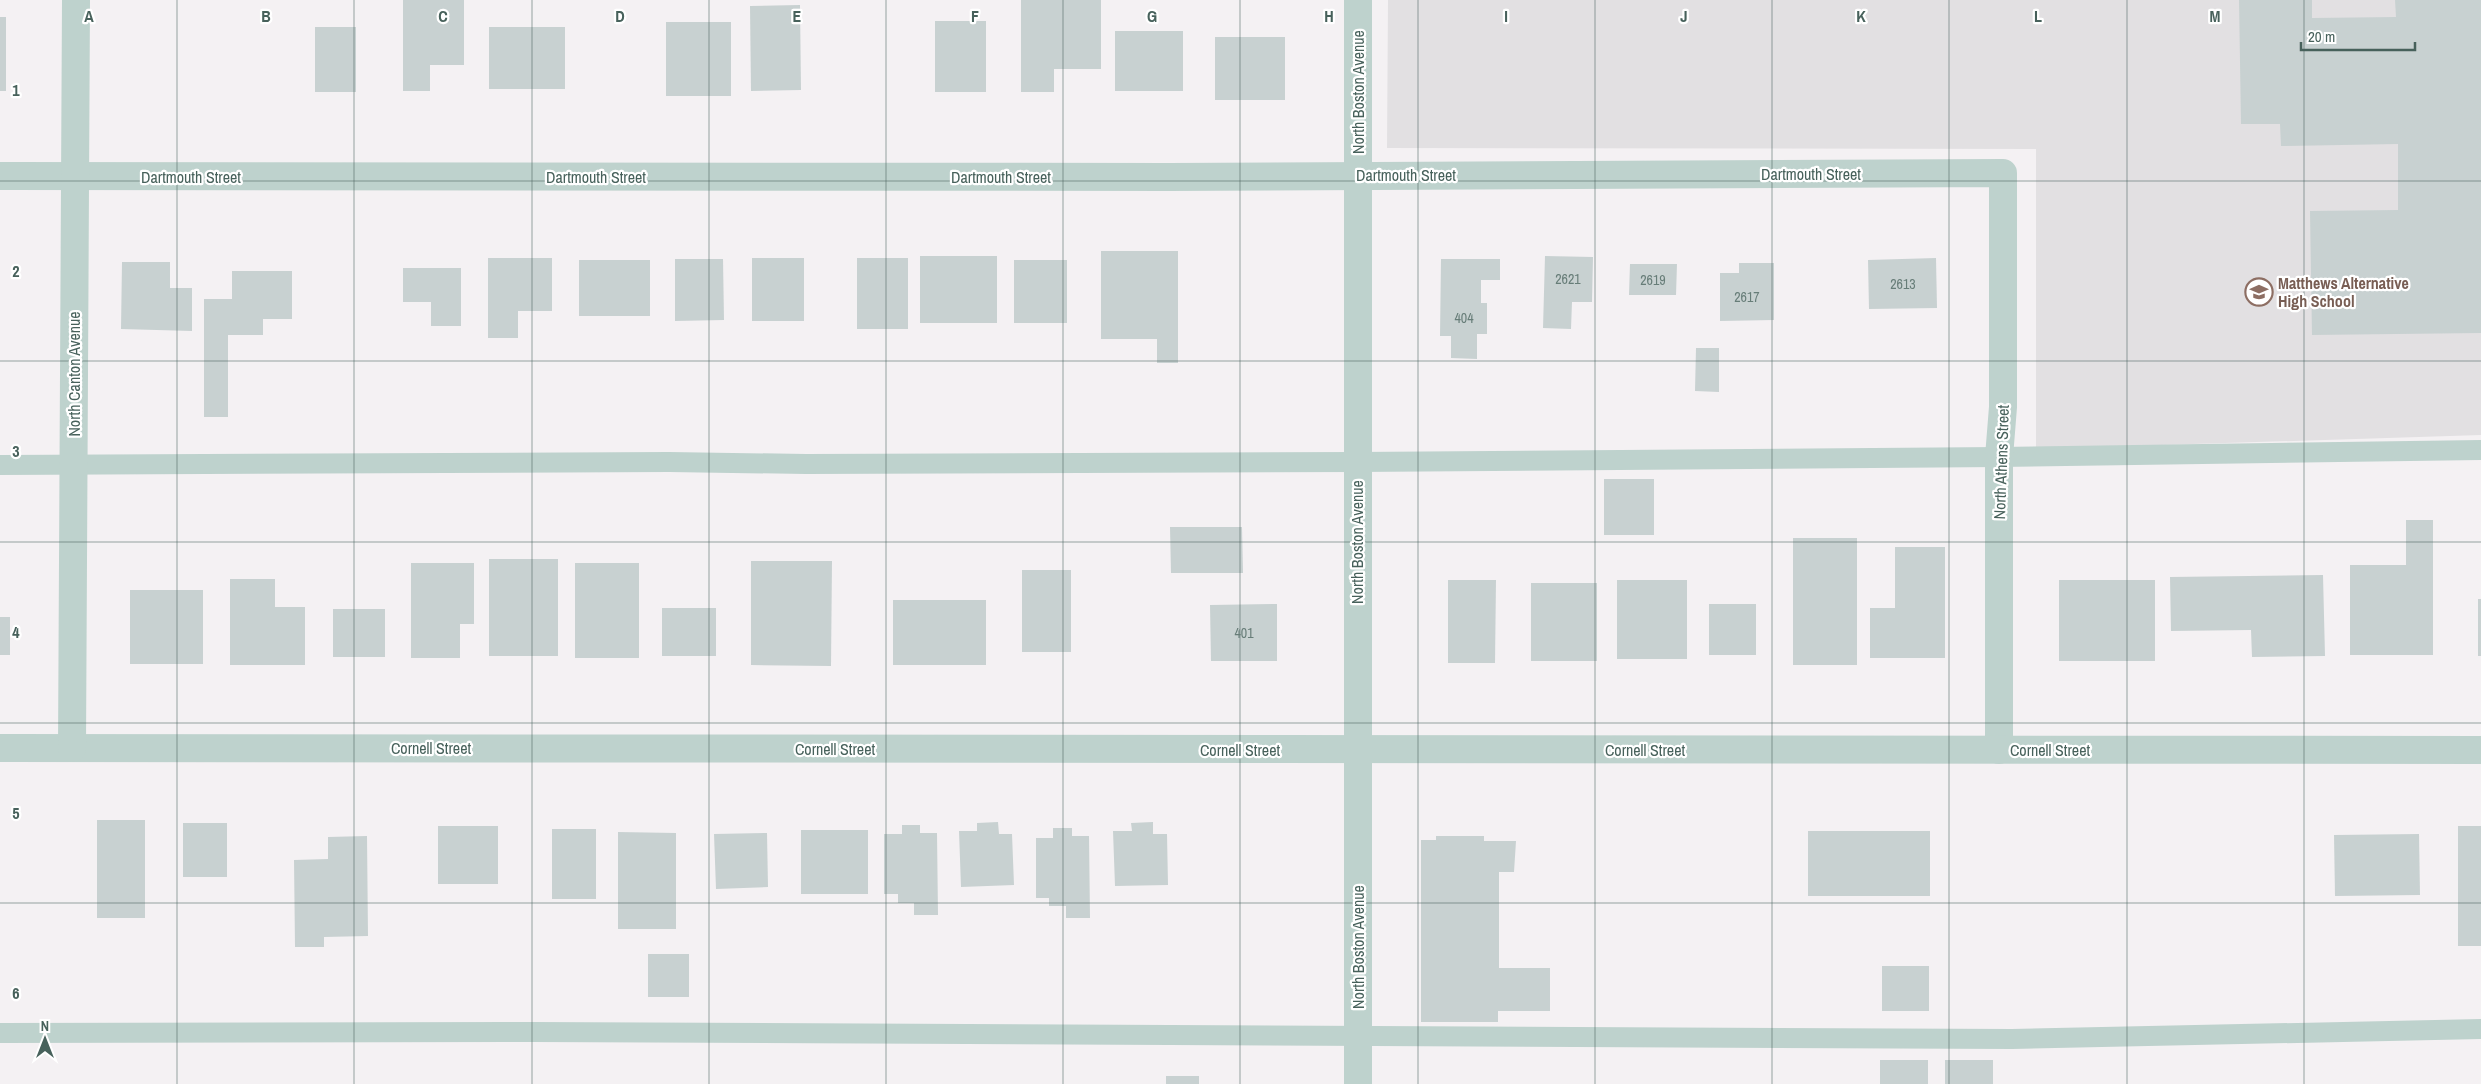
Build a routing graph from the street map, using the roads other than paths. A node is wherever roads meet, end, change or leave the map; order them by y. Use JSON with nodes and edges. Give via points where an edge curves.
{"nodes":[{"id":1,"x":76,"y":0,"type":"edge"},
{"id":2,"x":1358,"y":0,"type":"edge"},
{"id":3,"x":2003,"y":173,"type":"joint"},
{"id":4,"x":1358,"y":175,"type":"junction"},
{"id":5,"x":0,"y":176,"type":"edge"},
{"id":6,"x":75,"y":176,"type":"junction"},
{"id":7,"x":2481,"y":450,"type":"edge"},
{"id":8,"x":1998,"y":457,"type":"junction"},
{"id":9,"x":1357,"y":462,"type":"junction"},
{"id":10,"x":74,"y":464,"type":"junction"},
{"id":11,"x":0,"y":465,"type":"edge"},
{"id":12,"x":0,"y":748,"type":"edge"},
{"id":13,"x":72,"y":748,"type":"junction"},
{"id":14,"x":1357,"y":750,"type":"junction"},
{"id":15,"x":1999,"y":750,"type":"junction"},
{"id":16,"x":2481,"y":750,"type":"edge"},
{"id":17,"x":2481,"y":1029,"type":"edge"},
{"id":18,"x":0,"y":1033,"type":"edge"},
{"id":19,"x":1358,"y":1036,"type":"junction"},
{"id":20,"x":1358,"y":1084,"type":"edge"}],
"edges":[{"from":1,"to":6,"type":"street","name":"North Canton Avenue"},
{"from":2,"to":4,"type":"street","name":"North Boston Avenue"},
{"from":3,"to":4,"type":"street","name":"Dartmouth Street"},
{"from":3,"to":8,"type":"street","name":"North Athens Street","via":[[2003,407]]},
{"from":4,"to":6,"type":"street","name":"Dartmouth Street"},
{"from":4,"to":9,"type":"street","name":"North Boston Avenue"},
{"from":5,"to":6,"type":"street","name":"Dartmouth Street"},
{"from":6,"to":10,"type":"street","name":"North Canton Avenue"},
{"from":7,"to":8,"type":"lane"},
{"from":8,"to":9,"type":"lane"},
{"from":8,"to":15,"type":"street","name":"North Athens Street"},
{"from":9,"to":10,"type":"lane"},
{"from":9,"to":14,"type":"street","name":"North Boston Avenue"},
{"from":10,"to":11,"type":"lane"},
{"from":10,"to":13,"type":"street","name":"North Canton Avenue"},
{"from":12,"to":13,"type":"street","name":"Cornell Street"},
{"from":13,"to":14,"type":"street","name":"Cornell Street"},
{"from":14,"to":15,"type":"street","name":"Cornell Street"},
{"from":14,"to":19,"type":"street","name":"North Boston Avenue"},
{"from":15,"to":16,"type":"street","name":"Cornell Street"},
{"from":17,"to":19,"type":"lane","via":[[2012,1039]]},
{"from":18,"to":19,"type":"lane"},
{"from":19,"to":20,"type":"street","name":"North Boston Avenue"}]}
